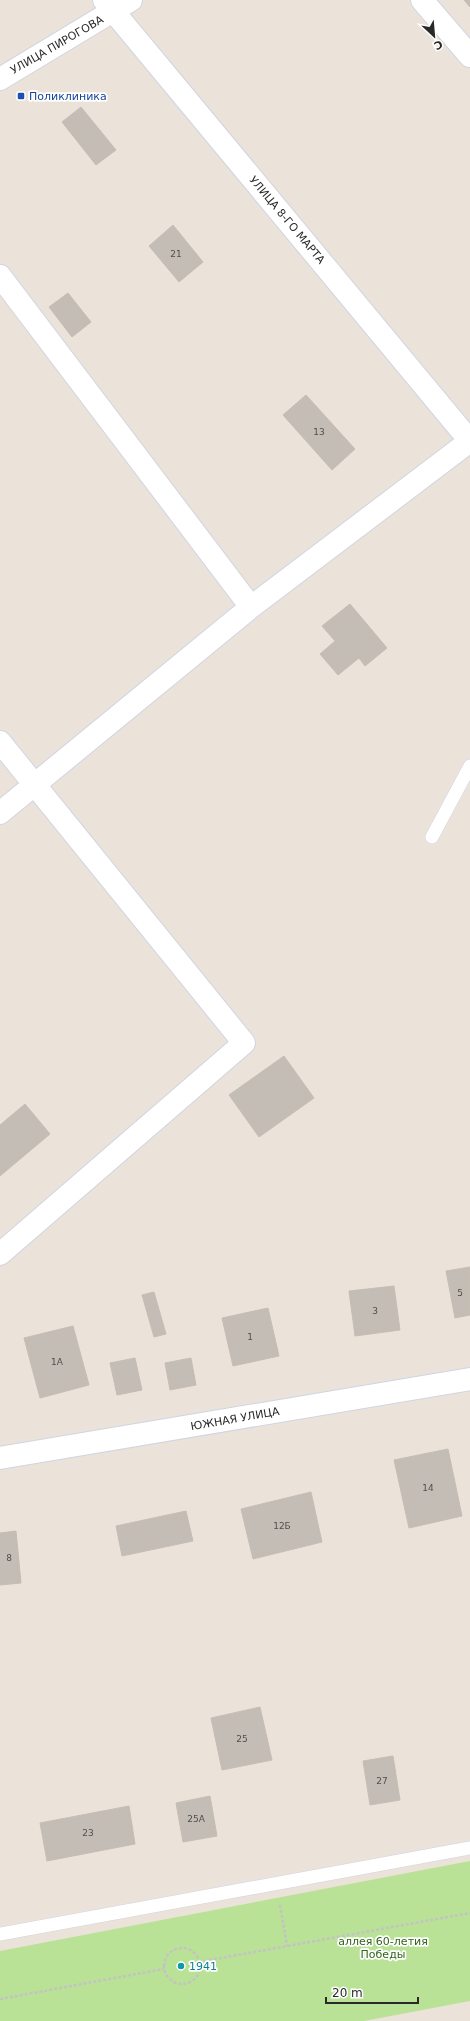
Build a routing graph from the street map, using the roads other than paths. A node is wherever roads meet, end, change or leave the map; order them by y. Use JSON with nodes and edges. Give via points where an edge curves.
{"nodes":[{"id":1,"x":422,"y":0,"type":"edge"},
{"id":2,"x":116,"y":4,"type":"edge"},
{"id":3,"x":470,"y":56,"type":"edge"},
{"id":4,"x":0,"y":79,"type":"edge"},
{"id":5,"x":0,"y":276,"type":"edge"},
{"id":6,"x":470,"y":441,"type":"edge"},
{"id":7,"x":251,"y":607,"type":"junction"},
{"id":8,"x":0,"y":742,"type":"edge"},
{"id":9,"x":470,"y":766,"type":"edge"},
{"id":10,"x":35,"y":785,"type":"junction"},
{"id":11,"x":0,"y":813,"type":"edge"},
{"id":12,"x":432,"y":837,"type":"dead end"},
{"id":13,"x":0,"y":1254,"type":"edge"},
{"id":14,"x":470,"y":1379,"type":"edge"},
{"id":15,"x":0,"y":1458,"type":"edge"},
{"id":16,"x":470,"y":1848,"type":"edge"},
{"id":17,"x":0,"y":1934,"type":"edge"}],
"edges":[{"from":1,"to":3,"type":"street"},
{"from":2,"to":4,"type":"street","name":"УЛИЦА ПИРОГОВА"},
{"from":2,"to":6,"type":"street","name":"УЛИЦА 8-ГО МАРТА"},
{"from":5,"to":7,"type":"street"},
{"from":6,"to":7,"type":"street"},
{"from":7,"to":10,"type":"street"},
{"from":8,"to":10,"type":"street"},
{"from":9,"to":12,"type":"lane"},
{"from":10,"to":11,"type":"street"},
{"from":10,"to":13,"type":"street","via":[[244,1043]]},
{"from":14,"to":15,"type":"street","name":"ЮЖНАЯ УЛИЦА"},
{"from":16,"to":17,"type":"lane"}]}
